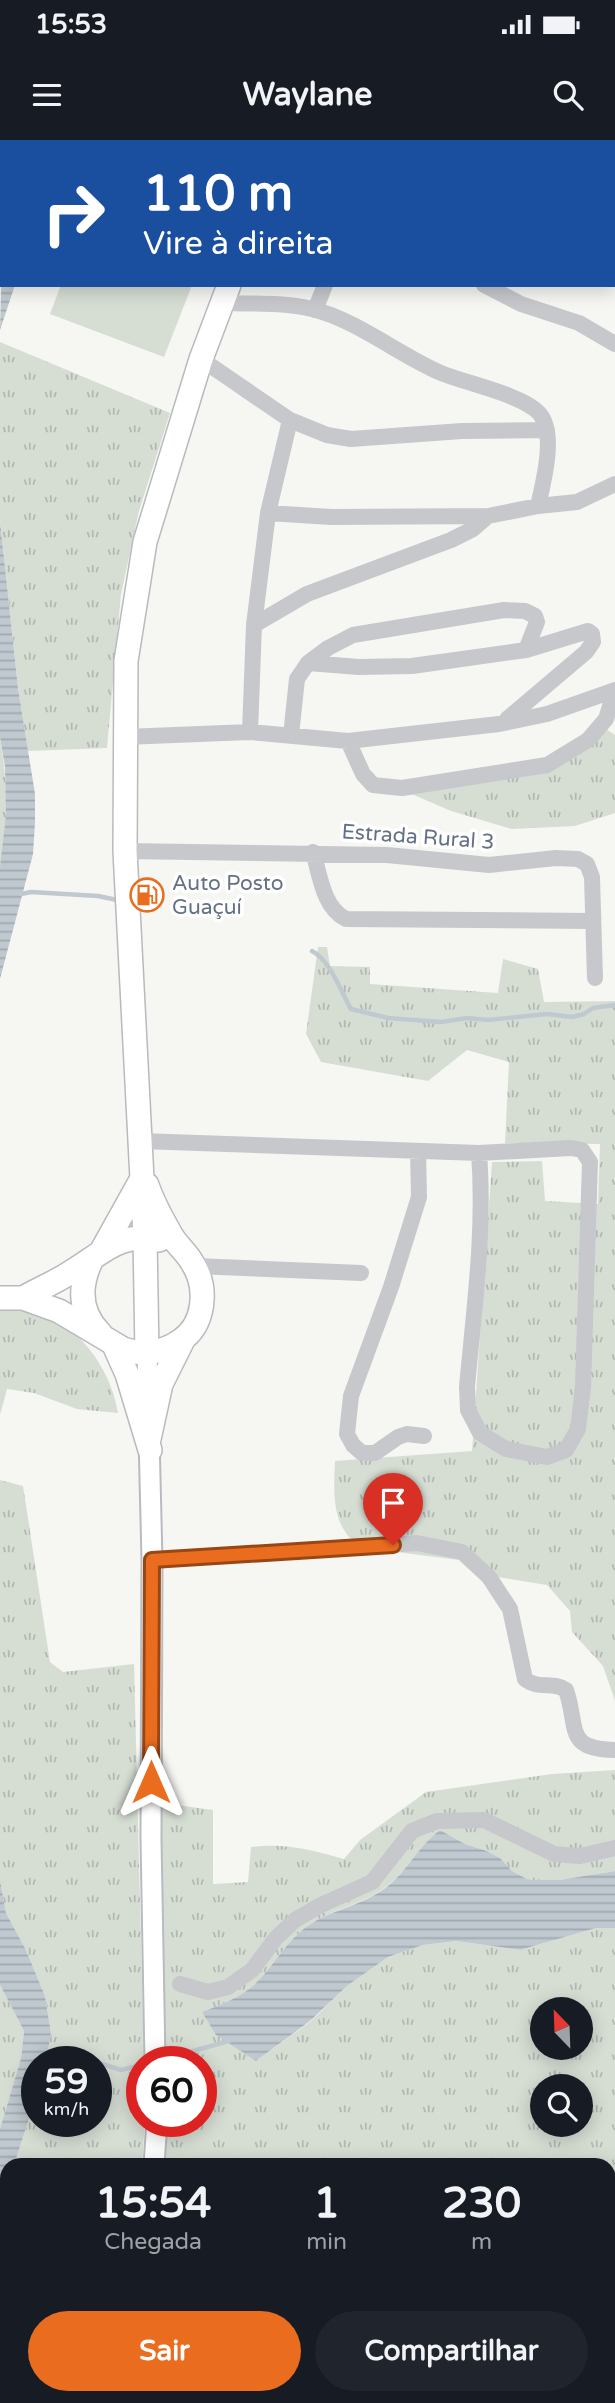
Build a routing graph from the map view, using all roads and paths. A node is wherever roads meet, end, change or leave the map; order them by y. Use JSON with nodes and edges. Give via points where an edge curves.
{"nodes":[{"id":1,"x":324,"y":287,"type":"edge"},
{"id":2,"x":488,"y":287,"type":"edge"},
{"id":3,"x":225,"y":294,"type":"edge"},
{"id":4,"x":315,"y":310,"type":"junction"},
{"id":5,"x":615,"y":344,"type":"edge"},
{"id":6,"x":201,"y":359,"type":"junction"},
{"id":7,"x":290,"y":420,"type":"junction"},
{"id":8,"x":547,"y":430,"type":"junction"},
{"id":9,"x":615,"y":484,"type":"edge"},
{"id":10,"x":538,"y":506,"type":"junction"},
{"id":11,"x":268,"y":513,"type":"junction"},
{"id":12,"x":488,"y":516,"type":"junction"},
{"id":13,"x":254,"y":625,"type":"junction"},
{"id":14,"x":526,"y":650,"type":"junction"},
{"id":15,"x":308,"y":663,"type":"junction"},
{"id":16,"x":615,"y":690,"type":"edge"},
{"id":17,"x":499,"y":724,"type":"junction"},
{"id":18,"x":250,"y":732,"type":"junction"},
{"id":19,"x":291,"y":735,"type":"junction"},
{"id":20,"x":124,"y":737,"type":"junction"},
{"id":21,"x":348,"y":741,"type":"junction"},
{"id":22,"x":125,"y":851,"type":"junction"},
{"id":23,"x":313,"y":852,"type":"junction"},
{"id":24,"x":593,"y":921,"type":"junction"},
{"id":25,"x":595,"y":978,"type":"dead end"},
{"id":26,"x":418,"y":1150,"type":"junction"},
{"id":27,"x":479,"y":1153,"type":"junction"},
{"id":28,"x":140,"y":1161,"type":"junction"},
{"id":29,"x":145,"y":1237,"type":"junction"},
{"id":30,"x":97,"y":1255,"type":"junction"},
{"id":31,"x":193,"y":1263,"type":"junction"},
{"id":32,"x":361,"y":1273,"type":"dead end"},
{"id":33,"x":11,"y":1298,"type":"edge"},
{"id":34,"x":184,"y":1338,"type":"junction"},
{"id":35,"x":109,"y":1340,"type":"junction"},
{"id":36,"x":147,"y":1354,"type":"junction"},
{"id":37,"x":424,"y":1436,"type":"dead end"},
{"id":38,"x":150,"y":1445,"type":"junction"},
{"id":39,"x":152,"y":1560,"type":"junction"},
{"id":40,"x":615,"y":1750,"type":"edge"},
{"id":41,"x":615,"y":1848,"type":"edge"},
{"id":42,"x":180,"y":1984,"type":"dead end"},
{"id":43,"x":155,"y":2046,"type":"edge"},
{"id":44,"x":156,"y":2137,"type":"edge"},
{"id":45,"x":154,"y":2158,"type":"edge"}],
"edges":[{"from":1,"to":4,"type":"street"},
{"from":2,"to":5,"type":"street","via":[[579,323]]},
{"from":3,"to":4,"type":"street"},
{"from":3,"to":6,"type":"highway"},
{"from":4,"to":8,"type":"street","via":[[440,372],[527,405],[540,414]]},
{"from":6,"to":7,"type":"street"},
{"from":6,"to":20,"type":"highway","via":[[145,542],[126,661]]},
{"from":7,"to":8,"type":"street","via":[[351,439]]},
{"from":7,"to":11,"type":"street"},
{"from":8,"to":10,"type":"street","via":[[547,465]]},
{"from":9,"to":10,"type":"street","via":[[577,502]]},
{"from":10,"to":12,"type":"street"},
{"from":11,"to":12,"type":"street"},
{"from":11,"to":13,"type":"street"},
{"from":12,"to":13,"type":"street","via":[[452,540],[307,594]]},
{"from":13,"to":18,"type":"street"},
{"from":14,"to":15,"type":"street","via":[[412,666]]},
{"from":14,"to":15,"type":"street","via":[[535,616],[504,610],[353,635]]},
{"from":14,"to":17,"type":"street","via":[[588,631],[592,634],[593,642],[577,662]]},
{"from":15,"to":19,"type":"street","via":[[297,679]]},
{"from":16,"to":17,"type":"street","via":[[547,714]]},
{"from":16,"to":21,"type":"street","via":[[606,719],[588,740],[547,765],[402,788],[373,785]]},
{"from":17,"to":21,"type":"street"},
{"from":18,"to":19,"type":"street"},
{"from":18,"to":20,"type":"street"},
{"from":19,"to":21,"type":"street"},
{"from":20,"to":22,"type":"highway"},
{"from":22,"to":23,"type":"street","name":"Estrada Rural 3"},
{"from":22,"to":28,"type":"highway"},
{"from":23,"to":24,"type":"street","name":"Estrada Rural 3","via":[[329,905],[346,919]]},
{"from":23,"to":24,"type":"street","name":"Estrada Rural 3","via":[[489,865],[579,859],[587,864],[592,877]]},
{"from":24,"to":25,"type":"street","name":"Estrada Rural 3"},
{"from":26,"to":27,"type":"street"},
{"from":26,"to":28,"type":"street"},
{"from":26,"to":37,"type":"street","via":[[419,1197],[351,1396],[347,1434],[362,1453],[375,1453],[407,1434]]},
{"from":27,"to":27,"type":"street","via":[[571,1148],[582,1150],[590,1162],[578,1429],[566,1450],[547,1457],[506,1449],[480,1433],[468,1410],[480,1233]]},
{"from":28,"to":29,"type":"highway"},
{"from":28,"to":30,"type":"highway"},
{"from":28,"to":31,"type":"highway","via":[[158,1212]]},
{"from":29,"to":30,"type":"highway","via":[[128,1239]]},
{"from":29,"to":31,"type":"highway","via":[[173,1246]]},
{"from":29,"to":36,"type":"highway"},
{"from":30,"to":33,"type":"highway"},
{"from":30,"to":35,"type":"highway","via":[[83,1280],[83,1303],[89,1321]]},
{"from":31,"to":32,"type":"street"},
{"from":31,"to":34,"type":"highway","via":[[202,1284],[202,1304],[196,1323]]},
{"from":33,"to":35,"type":"highway","via":[[59,1311]]},
{"from":34,"to":36,"type":"highway"},
{"from":34,"to":38,"type":"highway","via":[[161,1384]]},
{"from":35,"to":36,"type":"highway"},
{"from":35,"to":38,"type":"highway","via":[[127,1374]]},
{"from":36,"to":38,"type":"main road"},
{"from":38,"to":39,"type":"main road"},
{"from":39,"to":40,"type":"street","via":[[416,1543],[461,1552],[489,1577],[510,1609],[525,1679],[532,1685],[566,1690],[579,1741],[587,1747]]},
{"from":39,"to":43,"type":"main road","via":[[150,1839]]},
{"from":41,"to":42,"type":"street","via":[[580,1856],[554,1854],[484,1820],[438,1821],[412,1831],[372,1882],[295,1920],[252,1970],[228,1987],[208,1992]]},
{"from":44,"to":45,"type":"main road"}]}
